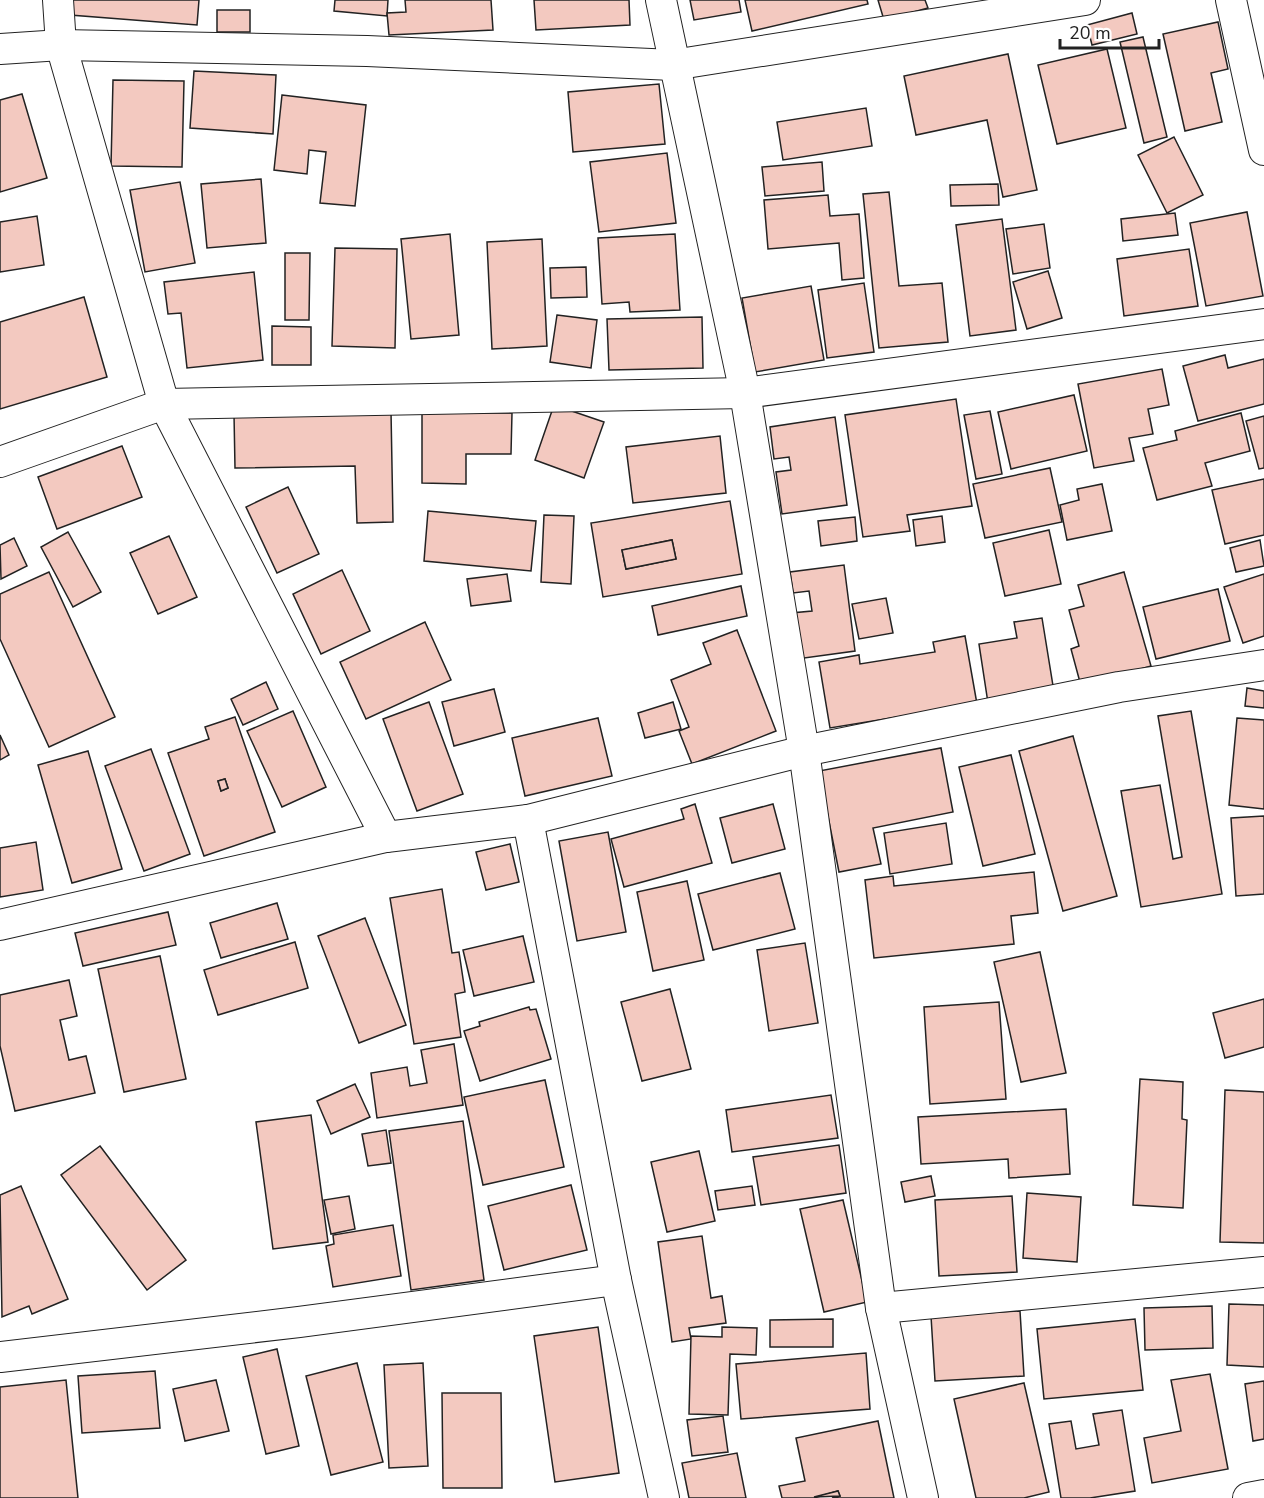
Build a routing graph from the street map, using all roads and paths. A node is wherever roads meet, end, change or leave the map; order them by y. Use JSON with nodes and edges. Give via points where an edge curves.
{"nodes":[{"id":1,"x":58,"y":0,"type":"edge"},
{"id":2,"x":661,"y":0,"type":"edge"},
{"id":3,"x":1085,"y":0,"type":"edge"},
{"id":4,"x":1231,"y":0,"type":"edge"},
{"id":5,"x":61,"y":45,"type":"junction"},
{"id":6,"x":0,"y":49,"type":"edge"},
{"id":7,"x":674,"y":65,"type":"junction"},
{"id":8,"x":1264,"y":150,"type":"edge"},
{"id":9,"x":1264,"y":324,"type":"edge"},
{"id":10,"x":745,"y":393,"type":"junction"},
{"id":11,"x":164,"y":404,"type":"junction"},
{"id":12,"x":0,"y":462,"type":"edge"},
{"id":13,"x":1264,"y":665,"type":"edge"},
{"id":14,"x":804,"y":751,"type":"junction"},
{"id":15,"x":528,"y":820,"type":"junction"},
{"id":16,"x":386,"y":837,"type":"junction"},
{"id":17,"x":0,"y":925,"type":"edge"},
{"id":18,"x":1264,"y":1272,"type":"edge"},
{"id":19,"x":616,"y":1280,"type":"junction"},
{"id":20,"x":881,"y":1308,"type":"junction"},
{"id":21,"x":0,"y":1357,"type":"edge"},
{"id":22,"x":1264,"y":1495,"type":"edge"},
{"id":23,"x":664,"y":1498,"type":"edge"},
{"id":24,"x":923,"y":1498,"type":"edge"},
{"id":25,"x":1248,"y":1498,"type":"edge"}],
"edges":[{"from":1,"to":5,"type":"street"},
{"from":2,"to":7,"type":"street"},
{"from":3,"to":7,"type":"street"},
{"from":4,"to":8,"type":"street"},
{"from":5,"to":6,"type":"street"},
{"from":5,"to":7,"type":"street","via":[[367,51]]},
{"from":5,"to":11,"type":"street"},
{"from":7,"to":10,"type":"street"},
{"from":9,"to":10,"type":"street"},
{"from":10,"to":11,"type":"street"},
{"from":10,"to":14,"type":"street"},
{"from":11,"to":12,"type":"street"},
{"from":11,"to":16,"type":"street"},
{"from":13,"to":14,"type":"street","via":[[1119,687]]},
{"from":14,"to":15,"type":"street"},
{"from":14,"to":20,"type":"street"},
{"from":15,"to":16,"type":"street"},
{"from":15,"to":19,"type":"street"},
{"from":16,"to":17,"type":"street"},
{"from":18,"to":20,"type":"street"},
{"from":19,"to":21,"type":"street"},
{"from":19,"to":23,"type":"street"},
{"from":20,"to":24,"type":"street"},
{"from":22,"to":25,"type":"street"}]}
